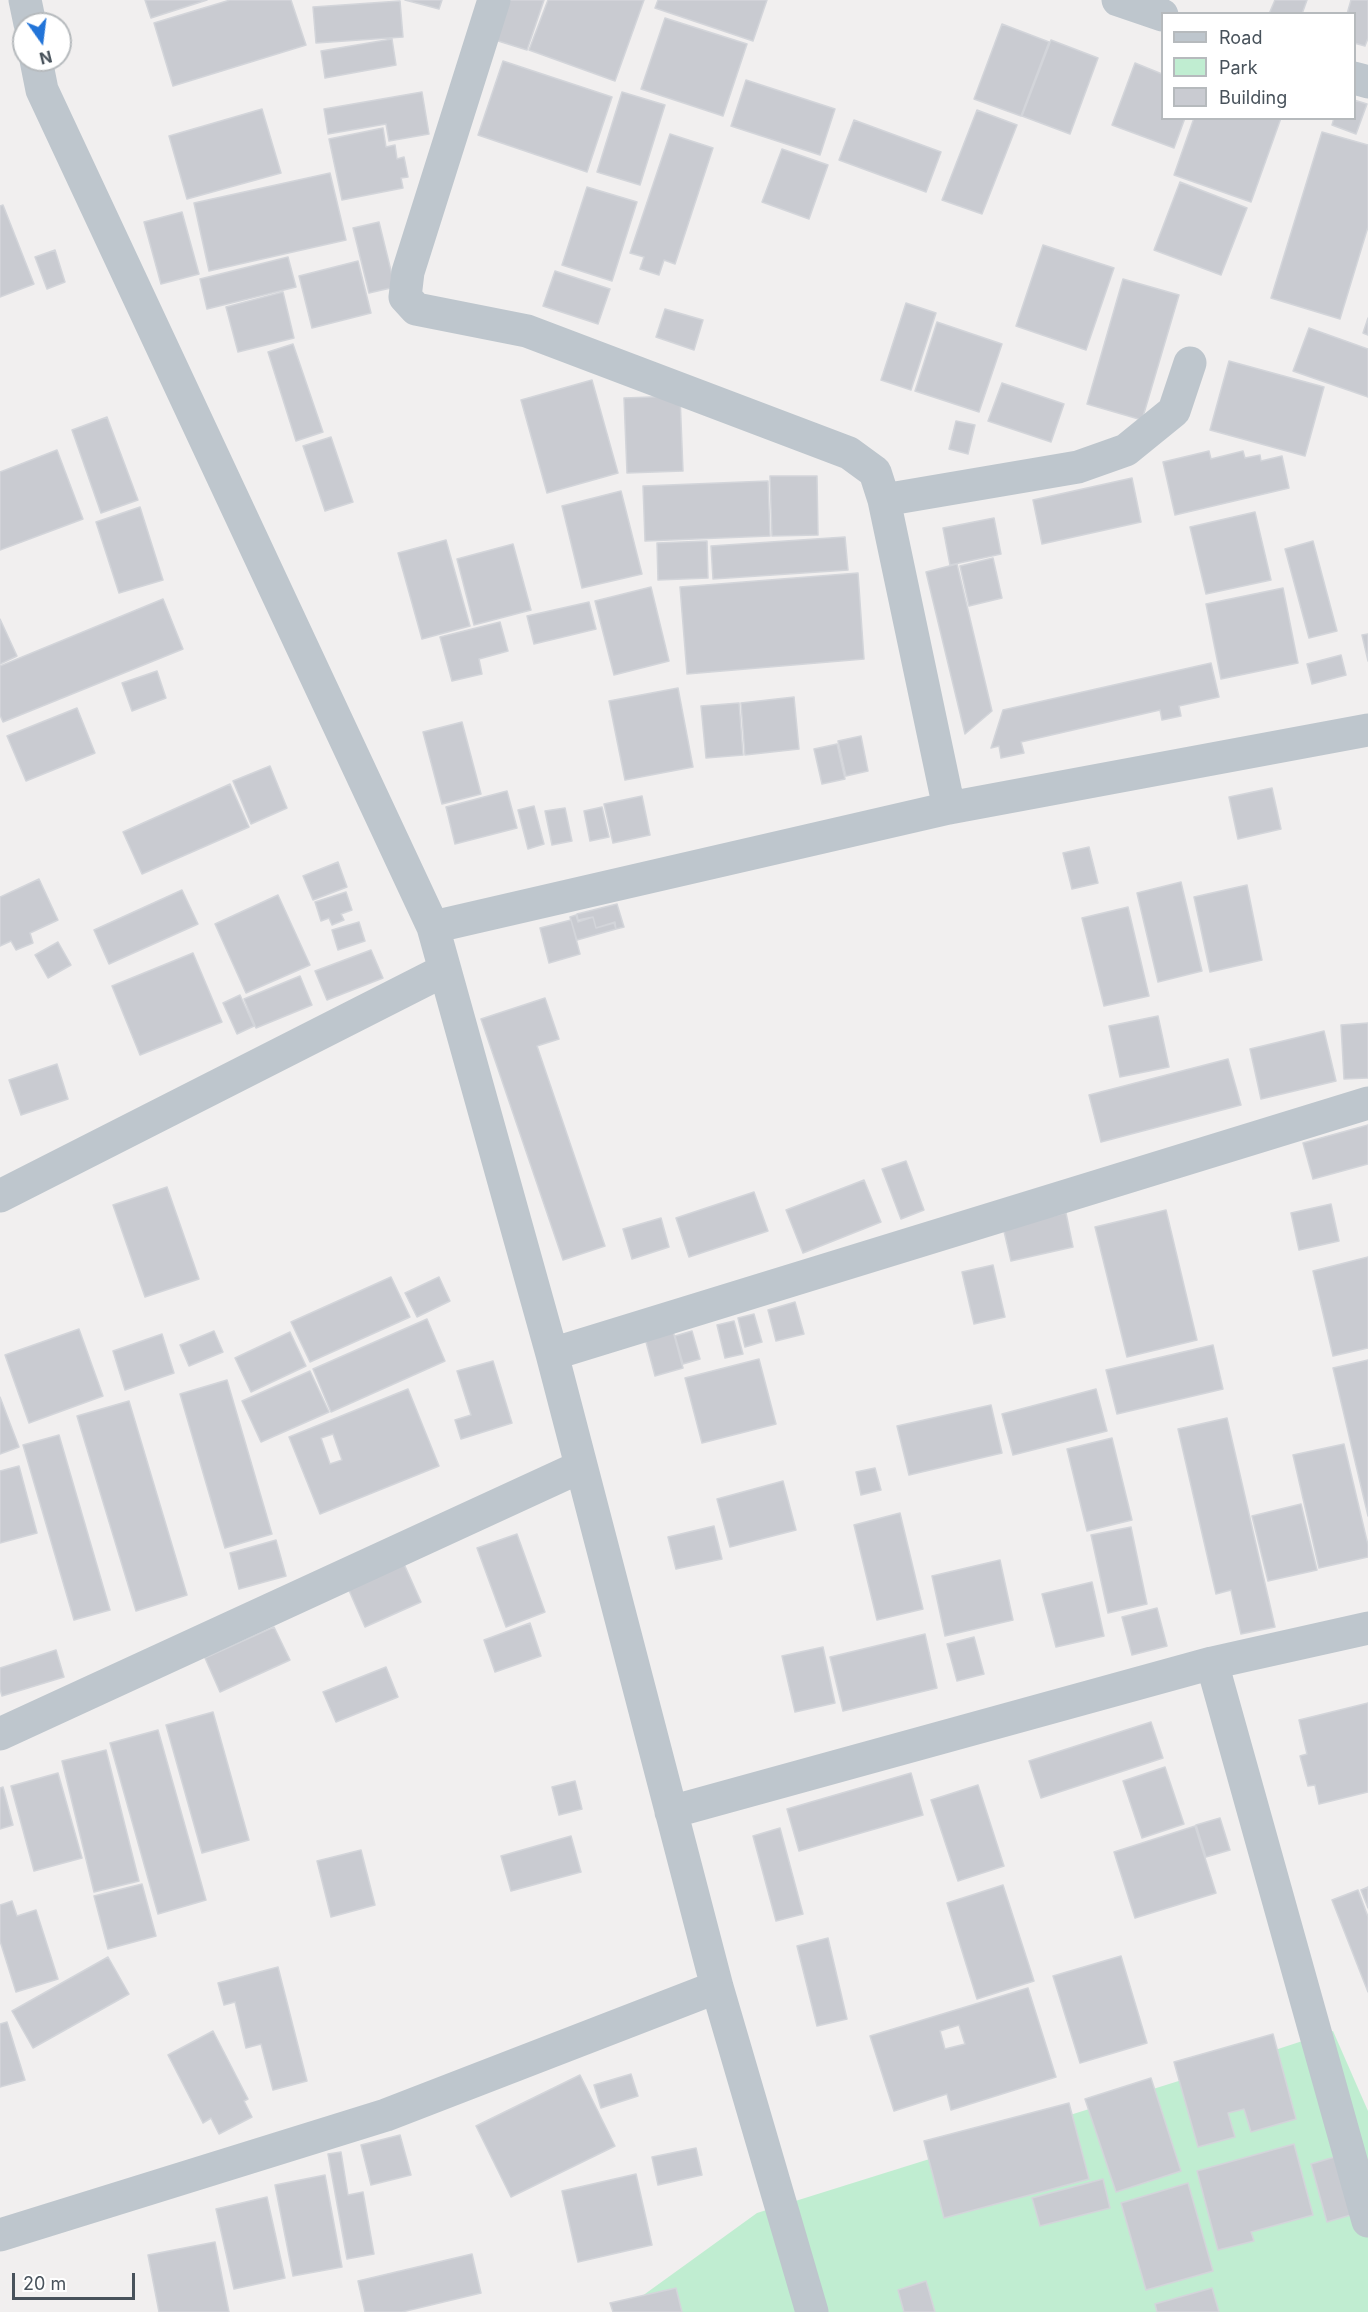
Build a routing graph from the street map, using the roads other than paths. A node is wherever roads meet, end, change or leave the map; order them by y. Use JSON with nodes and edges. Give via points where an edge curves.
{"nodes":[{"id":1,"x":494,"y":0,"type":"edge"},
{"id":2,"x":1118,"y":0,"type":"edge"},
{"id":3,"x":1161,"y":15,"type":"edge"},
{"id":4,"x":38,"y":72,"type":"edge"},
{"id":5,"x":1190,"y":363,"type":"dead end"},
{"id":6,"x":884,"y":500,"type":"junction"},
{"id":7,"x":1368,"y":730,"type":"edge"},
{"id":8,"x":949,"y":808,"type":"junction"},
{"id":9,"x":433,"y":927,"type":"junction"},
{"id":10,"x":445,"y":970,"type":"junction"},
{"id":11,"x":1368,"y":1102,"type":"edge"},
{"id":12,"x":0,"y":1196,"type":"edge"},
{"id":13,"x":552,"y":1354,"type":"junction"},
{"id":14,"x":580,"y":1467,"type":"junction"},
{"id":15,"x":1368,"y":1628,"type":"edge"},
{"id":16,"x":1212,"y":1663,"type":"junction"},
{"id":17,"x":0,"y":1734,"type":"edge"},
{"id":18,"x":670,"y":1812,"type":"junction"},
{"id":19,"x":717,"y":1987,"type":"junction"},
{"id":20,"x":1368,"y":2221,"type":"edge"},
{"id":21,"x":0,"y":2235,"type":"edge"},
{"id":22,"x":812,"y":2312,"type":"edge"}],
"edges":[{"from":1,"to":6,"type":"street","via":[[408,272],[405,297],[416,309],[527,330],[849,453],[875,472]]},
{"from":2,"to":3,"type":"street"},
{"from":4,"to":9,"type":"street","via":[[42,90]]},
{"from":5,"to":6,"type":"street","via":[[1174,411],[1126,450],[1078,466]]},
{"from":6,"to":8,"type":"street"},
{"from":7,"to":8,"type":"street"},
{"from":8,"to":9,"type":"street"},
{"from":9,"to":10,"type":"street"},
{"from":10,"to":12,"type":"street"},
{"from":10,"to":13,"type":"street"},
{"from":11,"to":13,"type":"street"},
{"from":13,"to":14,"type":"street"},
{"from":14,"to":17,"type":"street"},
{"from":14,"to":18,"type":"street"},
{"from":15,"to":16,"type":"street"},
{"from":16,"to":18,"type":"street"},
{"from":16,"to":20,"type":"street"},
{"from":18,"to":19,"type":"street"},
{"from":19,"to":21,"type":"street","via":[[386,2115]]},
{"from":19,"to":22,"type":"street"}]}
